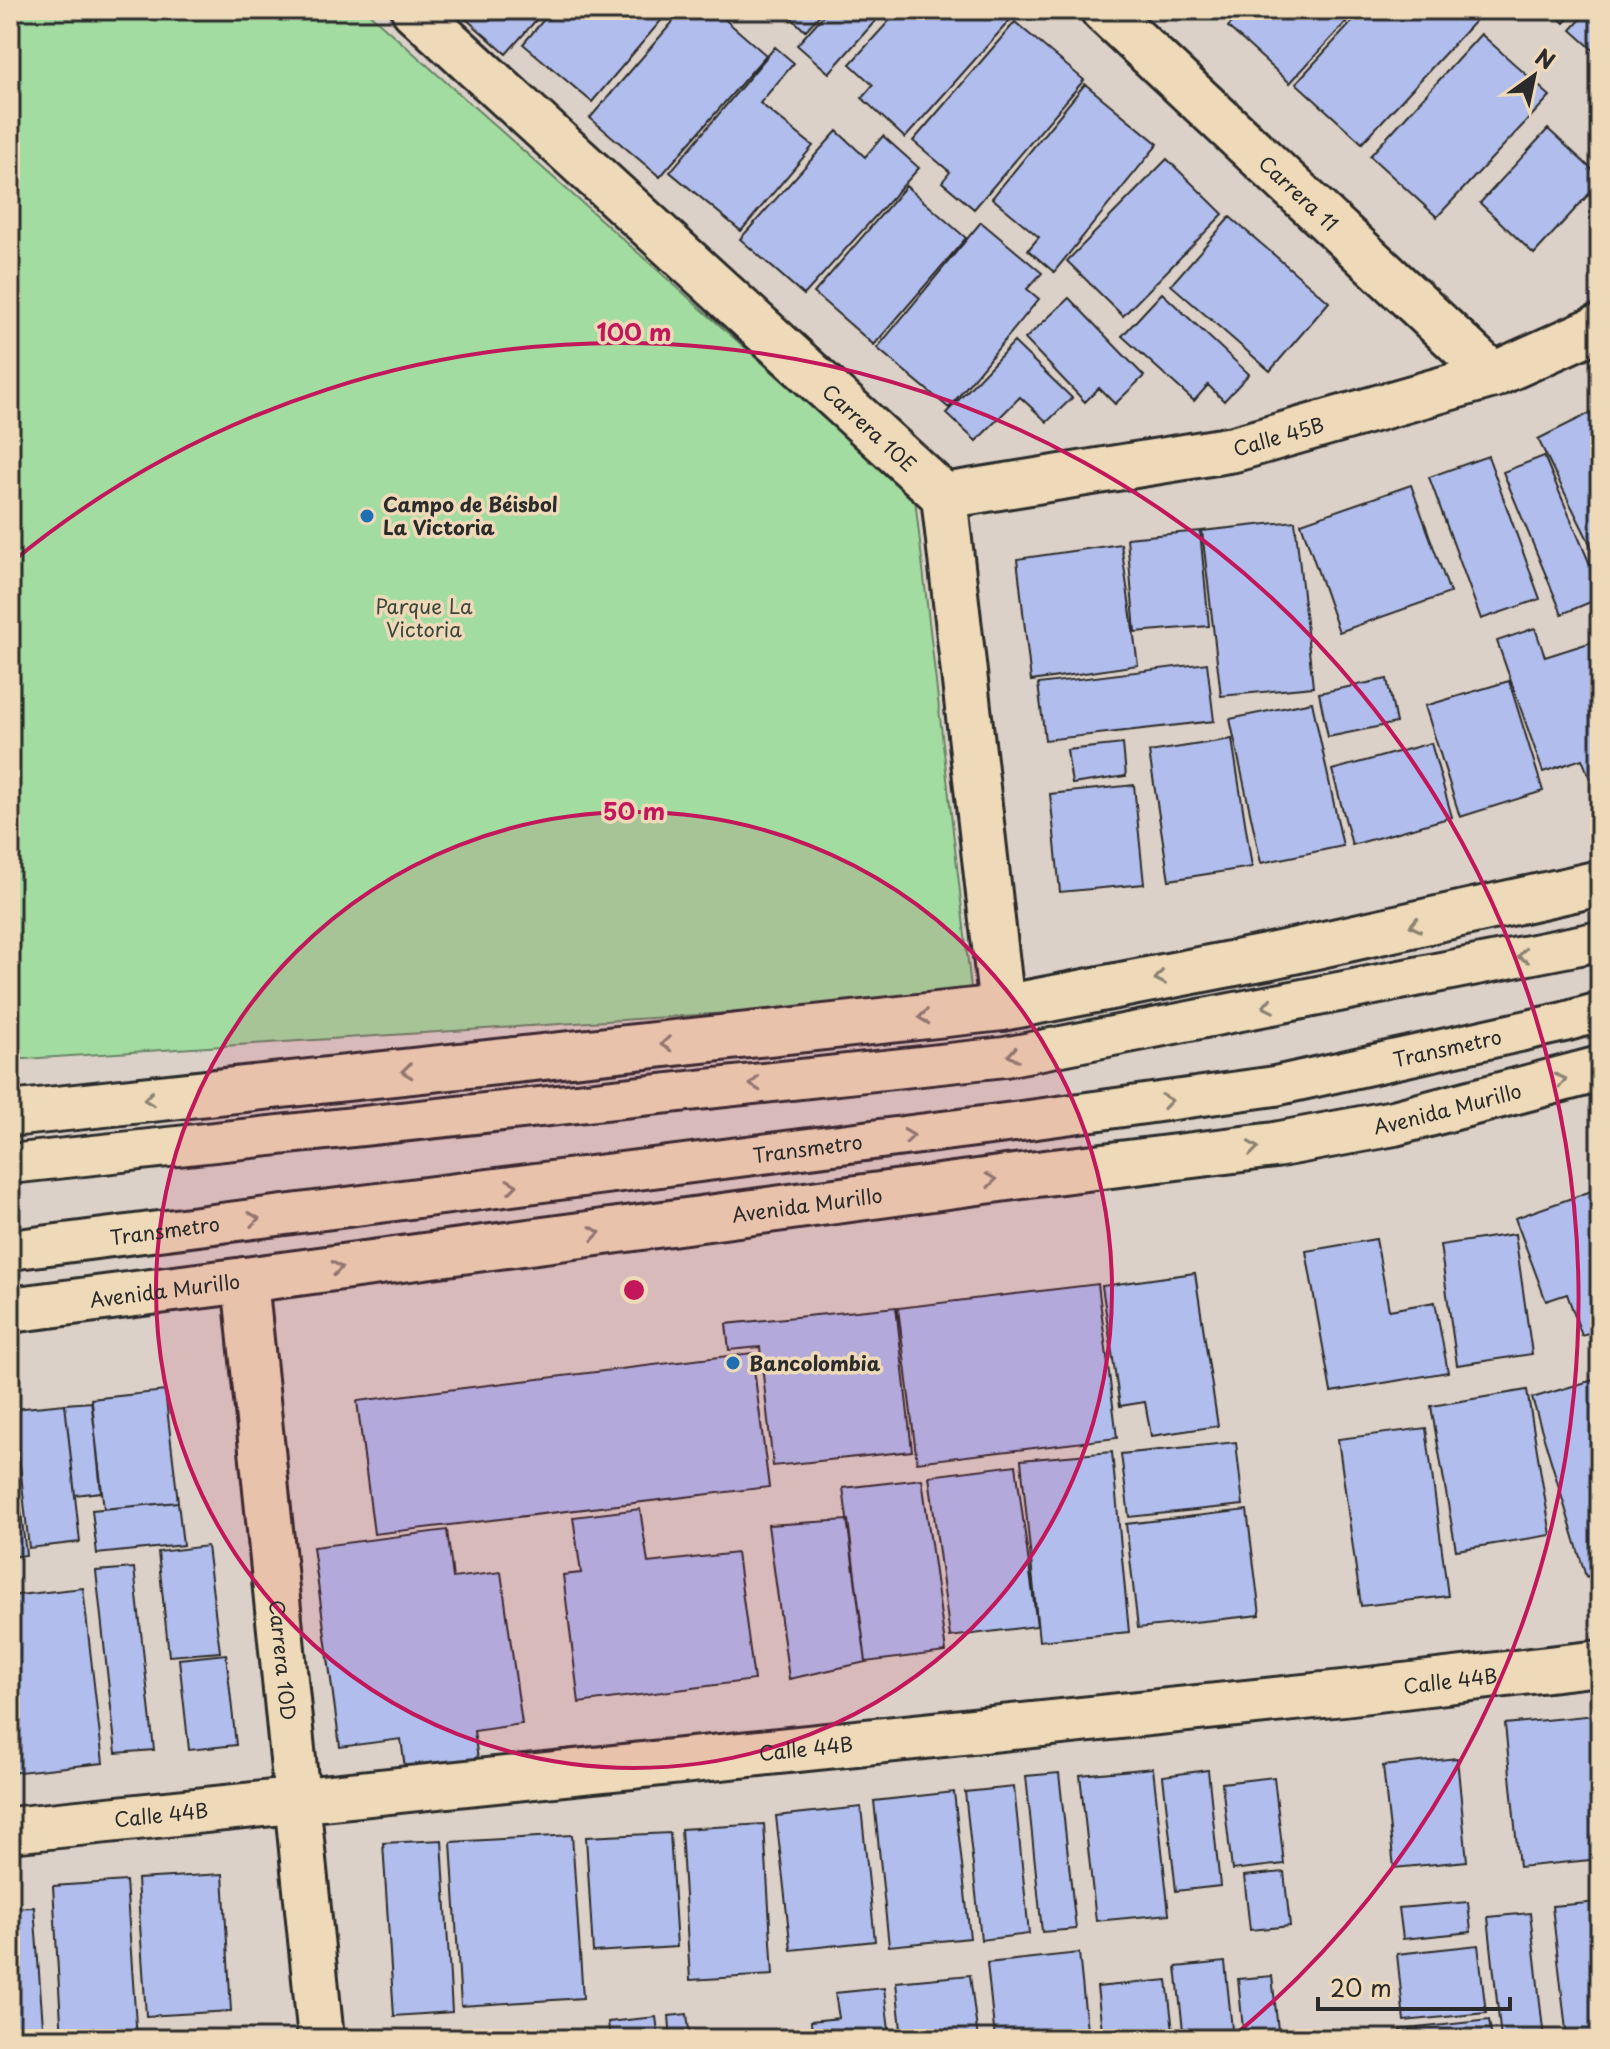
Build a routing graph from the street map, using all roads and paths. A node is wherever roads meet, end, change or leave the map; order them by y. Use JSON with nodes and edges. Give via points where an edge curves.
{"nodes":[{"id":1,"x":414,"y":10,"type":"edge"},
{"id":2,"x":1103,"y":10,"type":"edge"},
{"id":3,"x":1600,"y":327,"type":"edge"},
{"id":4,"x":1493,"y":375,"type":"junction"},
{"id":5,"x":944,"y":496,"type":"junction"},
{"id":6,"x":1600,"y":883,"type":"edge"},
{"id":7,"x":1600,"y":941,"type":"edge"},
{"id":8,"x":1002,"y":1008,"type":"junction"},
{"id":9,"x":1600,"y":1012,"type":"edge"},
{"id":10,"x":1600,"y":1069,"type":"edge"},
{"id":11,"x":10,"y":1114,"type":"edge"},
{"id":12,"x":10,"y":1164,"type":"edge"},
{"id":13,"x":10,"y":1250,"type":"edge"},
{"id":14,"x":245,"y":1280,"type":"junction"},
{"id":15,"x":10,"y":1310,"type":"edge"},
{"id":16,"x":1600,"y":1663,"type":"edge"},
{"id":17,"x":297,"y":1800,"type":"junction"},
{"id":18,"x":10,"y":1830,"type":"edge"},
{"id":19,"x":321,"y":2039,"type":"edge"}],
"edges":[{"from":1,"to":5,"type":"street","name":"Carrera 10E"},
{"from":2,"to":4,"type":"street","name":"Carrera 11"},
{"from":3,"to":4,"type":"street","name":"Calle 45B"},
{"from":4,"to":5,"type":"street","name":"Calle 45B","via":[[1234,449]]},
{"from":5,"to":8,"type":"street"},
{"from":6,"to":8,"type":"street","one_way":true,"via":[[1266,957]]},
{"from":7,"to":12,"type":"lane","one_way":true,"via":[[1005,1057]]},
{"from":8,"to":11,"type":"street","one_way":true},
{"from":13,"to":9,"type":"lane","name":"Transmetro","one_way":true,"via":[[1275,1086]]},
{"from":14,"to":10,"type":"street","name":"Avenida Murillo","one_way":true,"via":[[1275,1145],[1394,1123]]},
{"from":14,"to":15,"type":"street","name":"Avenida Murillo"},
{"from":14,"to":17,"type":"street","name":"Carrera 10D"},
{"from":16,"to":17,"type":"street","name":"Calle 44B"},
{"from":17,"to":18,"type":"street","name":"Calle 44B"},
{"from":17,"to":19,"type":"street","name":"Carrera 10D"}]}
